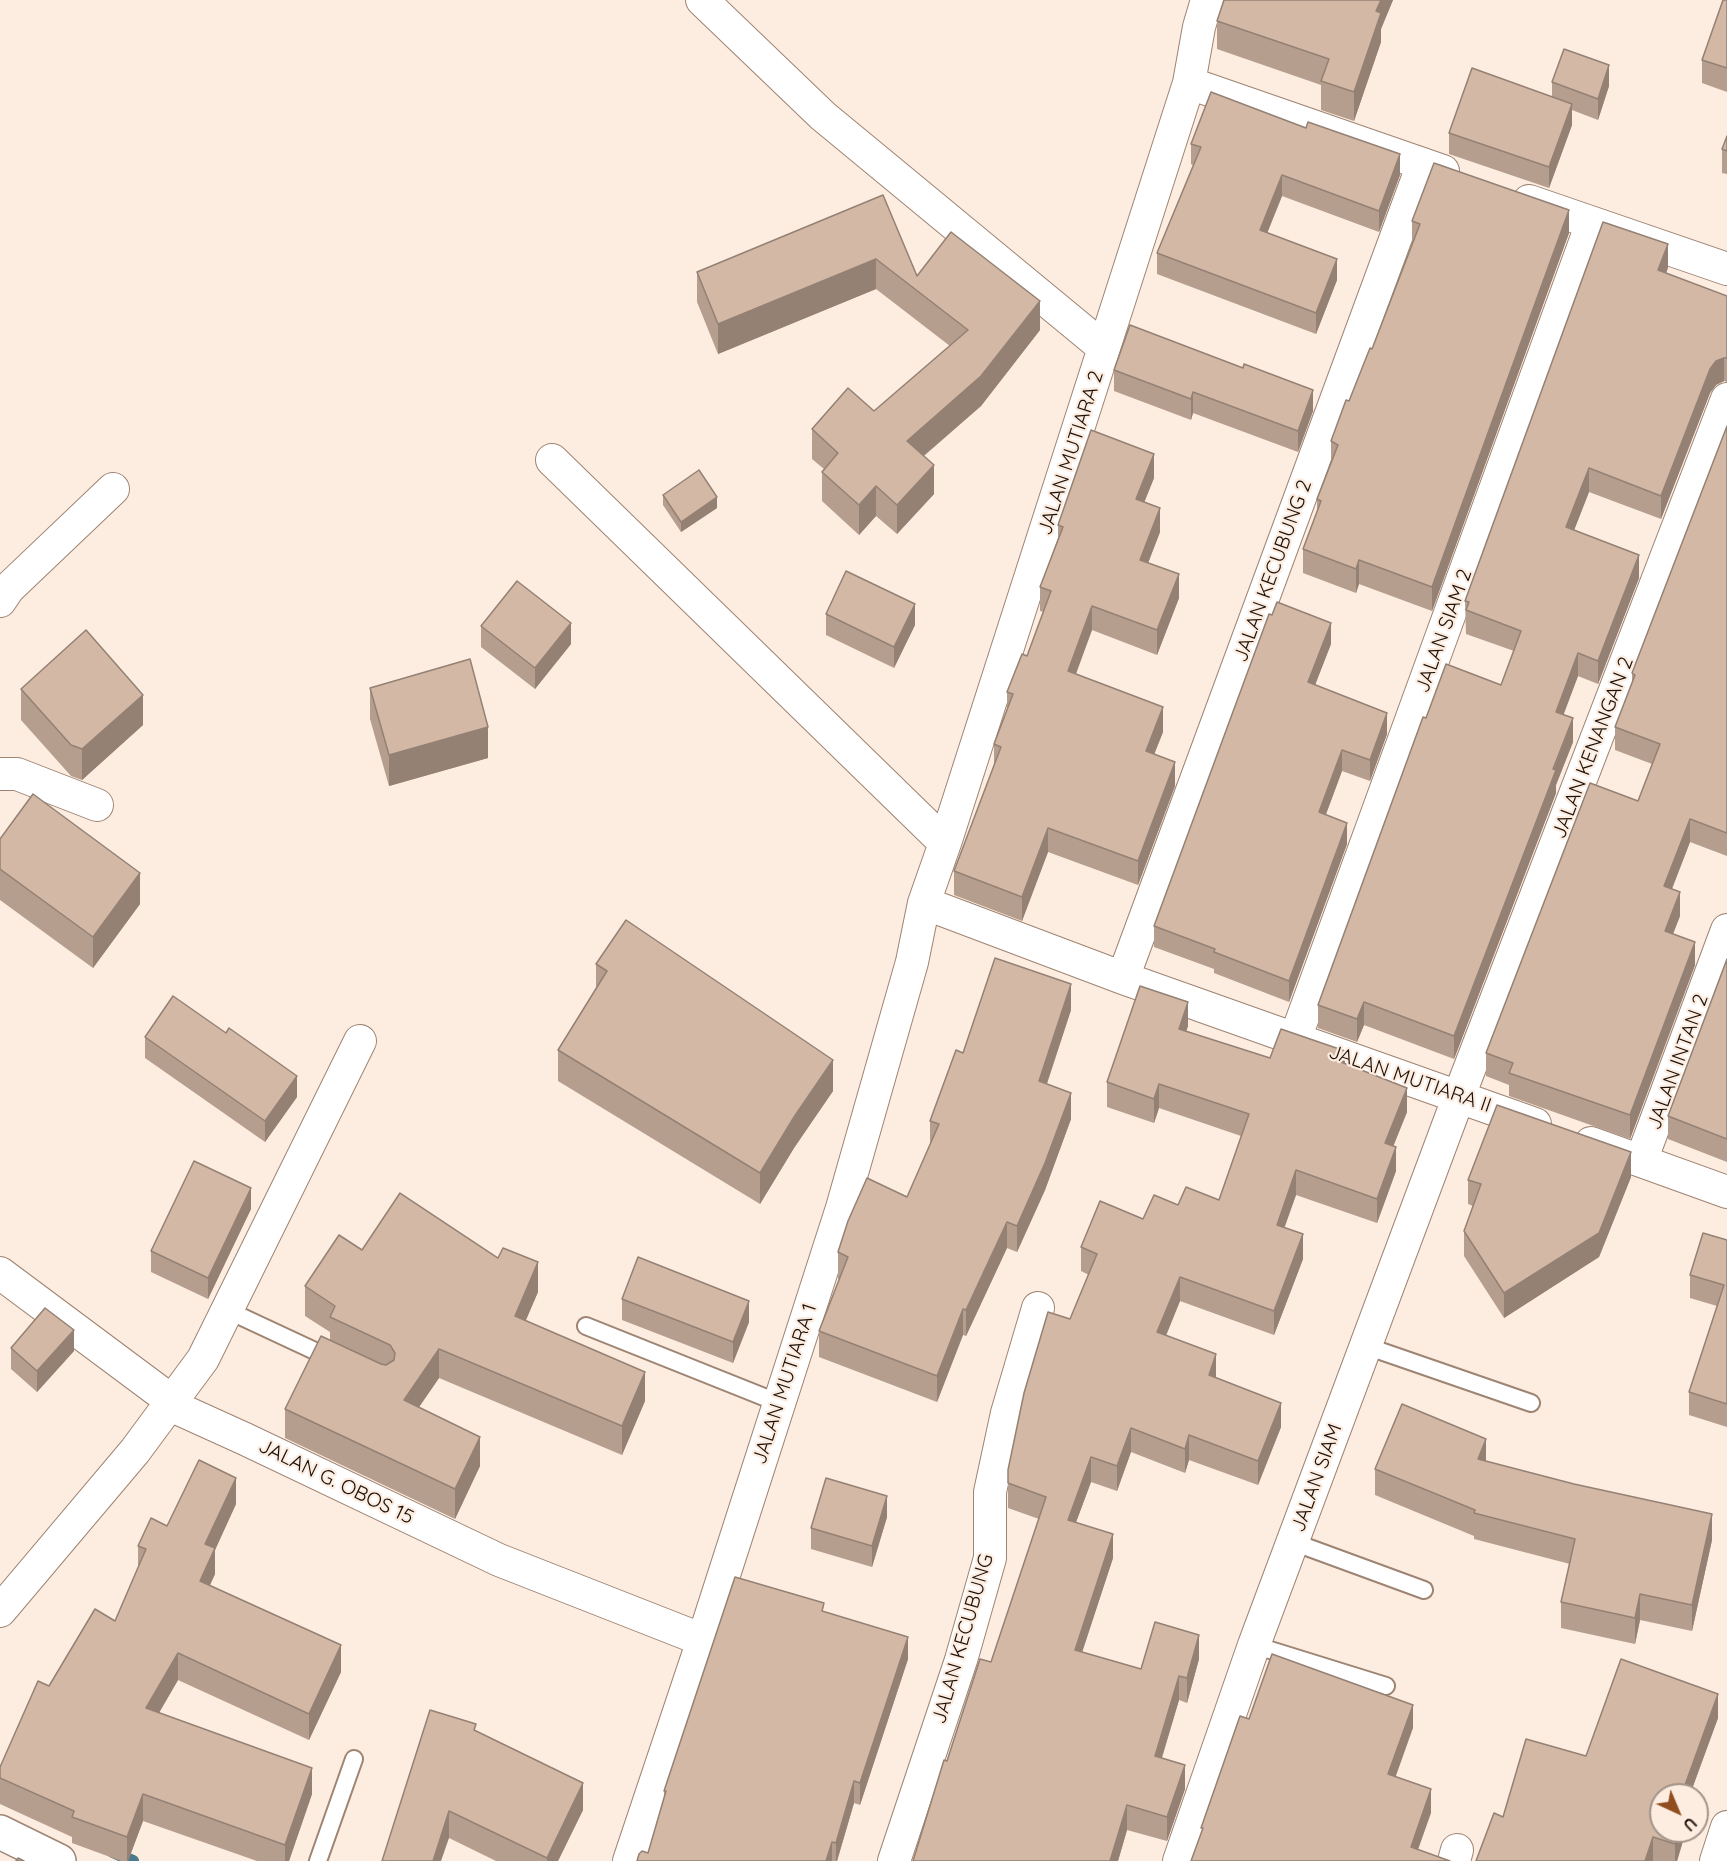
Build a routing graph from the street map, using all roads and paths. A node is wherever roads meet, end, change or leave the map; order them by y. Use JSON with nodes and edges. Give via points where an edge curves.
{"nodes":[{"id":1,"x":702,"y":0,"type":"edge"},
{"id":2,"x":1207,"y":0,"type":"edge"},
{"id":3,"x":1189,"y":83,"type":"junction"},
{"id":4,"x":1423,"y":164,"type":"junction"},
{"id":5,"x":1468,"y":180,"type":"edge"},
{"id":6,"x":1502,"y":192,"type":"edge"},
{"id":7,"x":1592,"y":223,"type":"junction"},
{"id":8,"x":1727,"y":269,"type":"edge"},
{"id":9,"x":1104,"y":348,"type":"junction"},
{"id":10,"x":1727,"y":399,"type":"edge"},
{"id":11,"x":552,"y":460,"type":"dead end"},
{"id":12,"x":113,"y":489,"type":"dead end"},
{"id":13,"x":0,"y":601,"type":"edge"},
{"id":14,"x":0,"y":774,"type":"edge"},
{"id":15,"x":97,"y":805,"type":"dead end"},
{"id":16,"x":945,"y":843,"type":"junction"},
{"id":17,"x":924,"y":903,"type":"junction"},
{"id":18,"x":1727,"y":930,"type":"edge"},
{"id":19,"x":1123,"y":978,"type":"junction"},
{"id":20,"x":1295,"y":1039,"type":"junction"},
{"id":21,"x":360,"y":1041,"type":"dead end"},
{"id":22,"x":1459,"y":1096,"type":"junction"},
{"id":23,"x":1641,"y":1161,"type":"junction"},
{"id":24,"x":1727,"y":1192,"type":"edge"},
{"id":25,"x":0,"y":1273,"type":"edge"},
{"id":26,"x":1038,"y":1308,"type":"dead end"},
{"id":27,"x":227,"y":1310,"type":"junction"},
{"id":28,"x":586,"y":1326,"type":"dead end"},
{"id":29,"x":1366,"y":1346,"type":"junction"},
{"id":30,"x":342,"y":1364,"type":"edge"},
{"id":31,"x":779,"y":1402,"type":"junction"},
{"id":32,"x":1531,"y":1403,"type":"dead end"},
{"id":33,"x":170,"y":1405,"type":"junction"},
{"id":34,"x":1293,"y":1542,"type":"junction"},
{"id":35,"x":1424,"y":1590,"type":"dead end"},
{"id":36,"x":0,"y":1611,"type":"edge"},
{"id":37,"x":703,"y":1640,"type":"junction"},
{"id":38,"x":1254,"y":1645,"type":"junction"},
{"id":39,"x":1386,"y":1686,"type":"dead end"},
{"id":40,"x":354,"y":1759,"type":"dead end"},
{"id":41,"x":1727,"y":1827,"type":"edge"},
{"id":42,"x":0,"y":1832,"type":"edge"},
{"id":43,"x":59,"y":1861,"type":"edge"},
{"id":44,"x":318,"y":1861,"type":"edge"},
{"id":45,"x":628,"y":1861,"type":"edge"},
{"id":46,"x":894,"y":1861,"type":"edge"},
{"id":47,"x":1179,"y":1861,"type":"edge"},
{"id":48,"x":1716,"y":1861,"type":"edge"}],
"edges":[{"from":1,"to":9,"type":"street","via":[[823,116]]},
{"from":2,"to":3,"type":"street","name":"JALAN MUTIARA 2"},
{"from":3,"to":4,"type":"street"},
{"from":3,"to":9,"type":"street","name":"JALAN MUTIARA 2"},
{"from":4,"to":5,"type":"street"},
{"from":4,"to":19,"type":"street","name":"JALAN KECUBUNG 2"},
{"from":6,"to":7,"type":"street"},
{"from":7,"to":8,"type":"street"},
{"from":7,"to":20,"type":"street","name":"JALAN SIAM 2"},
{"from":9,"to":16,"type":"street","name":"JALAN MUTIARA 2"},
{"from":10,"to":22,"type":"street","name":"JALAN KENANGAN 2"},
{"from":11,"to":16,"type":"street"},
{"from":12,"to":13,"type":"street"},
{"from":14,"to":15,"type":"street","via":[[17,774]]},
{"from":16,"to":17,"type":"street","name":"JALAN MUTIARA 2"},
{"from":17,"to":19,"type":"street","name":"JALAN MUTIARA II"},
{"from":17,"to":31,"type":"street","name":"JALAN MUTIARA 1","via":[[878,1085]]},
{"from":18,"to":23,"type":"street","name":"JALAN INTAN 2"},
{"from":19,"to":20,"type":"street","name":"JALAN MUTIARA II"},
{"from":20,"to":22,"type":"street","name":"JALAN MUTIARA II"},
{"from":21,"to":27,"type":"street"},
{"from":22,"to":23,"type":"street","name":"JALAN MUTIARA II"},
{"from":22,"to":29,"type":"street","name":"JALAN SIAM"},
{"from":23,"to":24,"type":"street","name":"JALAN MUTIARA II"},
{"from":25,"to":33,"type":"street","name":"JALAN G. OBOS 15","via":[[165,1396]]},
{"from":26,"to":46,"type":"street","name":"JALAN KECUBUNG","via":[[1007,1413],[990,1492],[990,1558],[961,1660]]},
{"from":27,"to":30,"type":"lane"},
{"from":27,"to":33,"type":"street","via":[[203,1359]]},
{"from":28,"to":31,"type":"lane"},
{"from":29,"to":32,"type":"lane"},
{"from":29,"to":34,"type":"street","name":"JALAN SIAM"},
{"from":31,"to":37,"type":"street","name":"JALAN MUTIARA 1"},
{"from":33,"to":36,"type":"street"},
{"from":33,"to":37,"type":"street","name":"JALAN G. OBOS 15","via":[[499,1560]]},
{"from":34,"to":35,"type":"lane"},
{"from":34,"to":38,"type":"street","name":"JALAN SIAM"},
{"from":37,"to":45,"type":"street","name":"JALAN MUTIARA 1"},
{"from":38,"to":39,"type":"lane"},
{"from":38,"to":47,"type":"street","name":"JALAN SIAM"},
{"from":40,"to":44,"type":"lane"},
{"from":41,"to":48,"type":"street"},
{"from":42,"to":43,"type":"street"}]}
